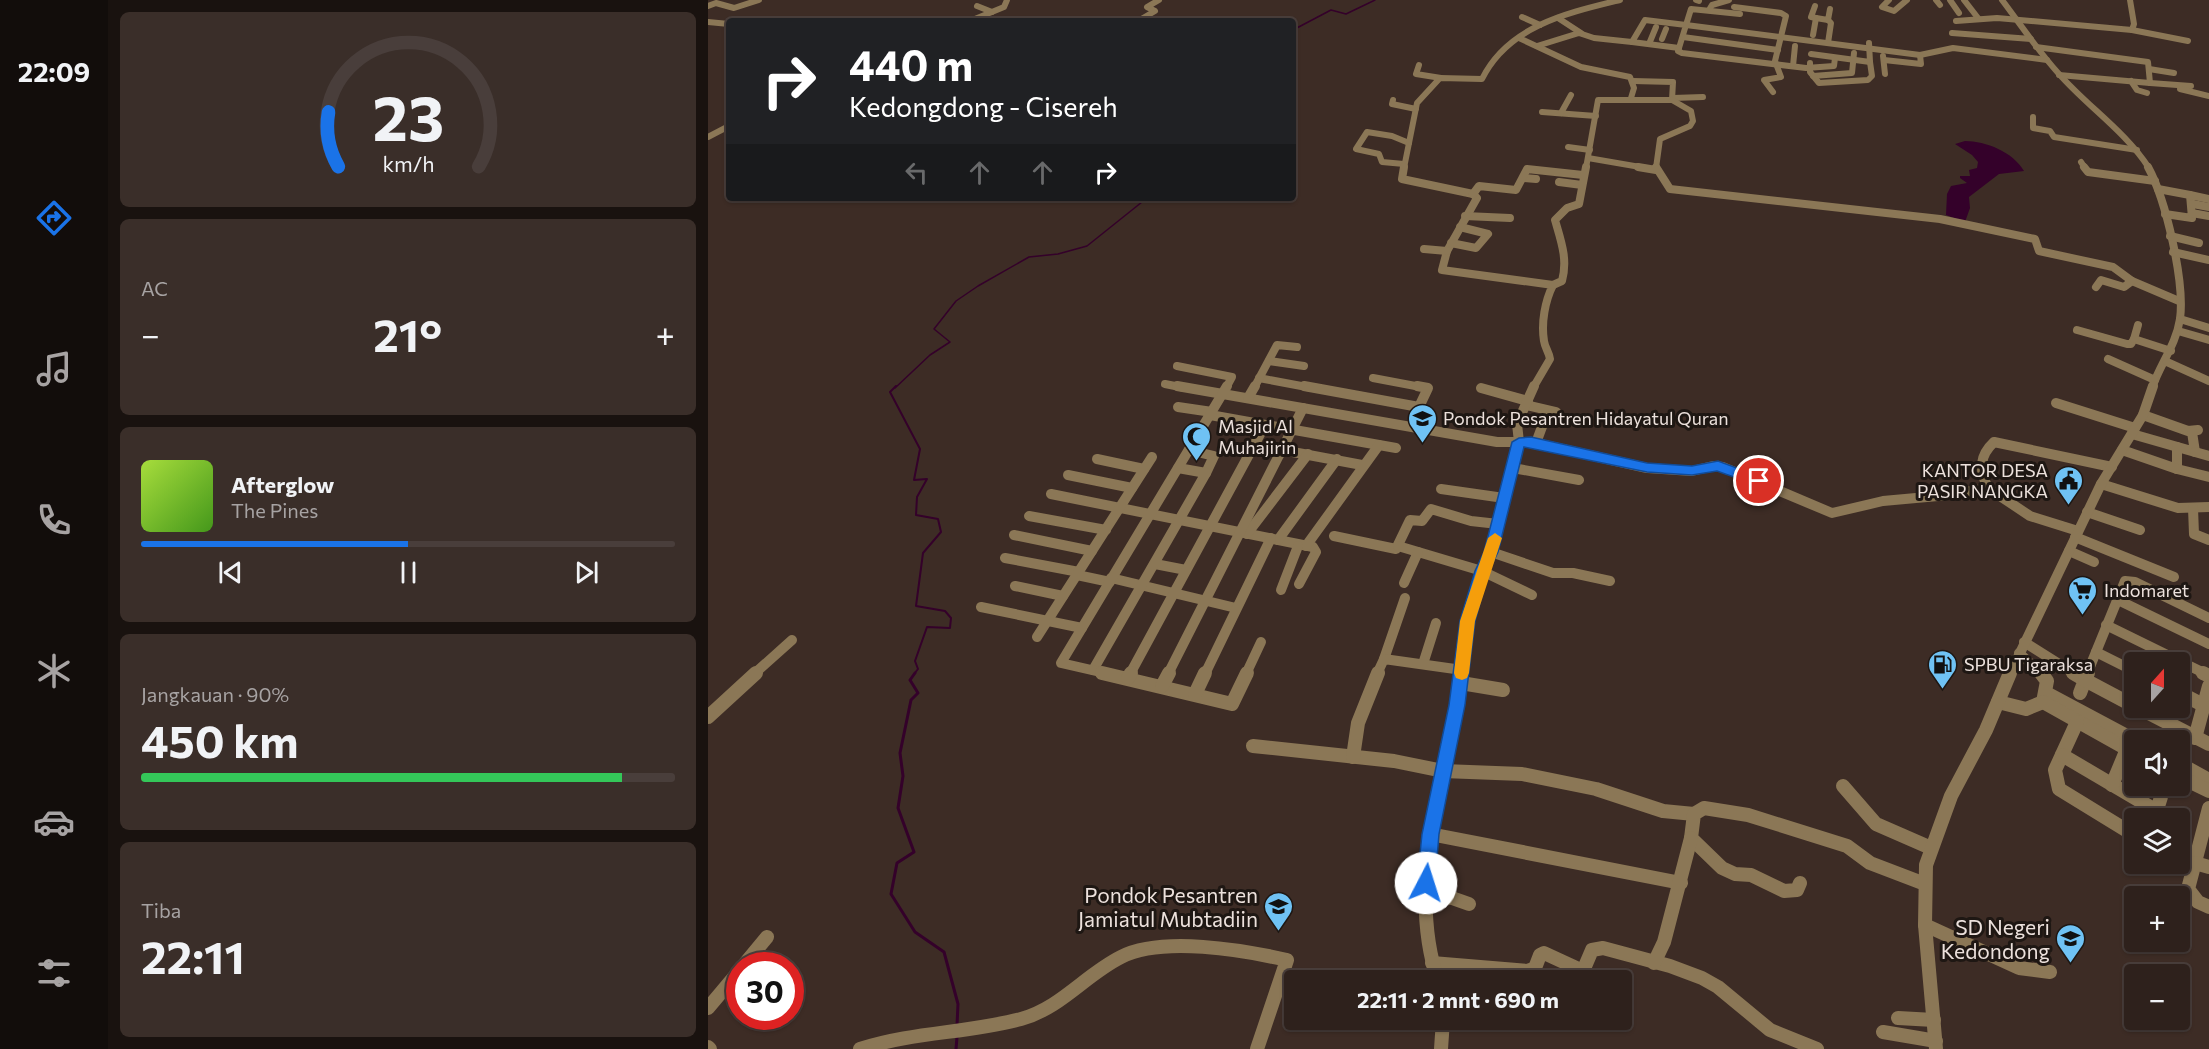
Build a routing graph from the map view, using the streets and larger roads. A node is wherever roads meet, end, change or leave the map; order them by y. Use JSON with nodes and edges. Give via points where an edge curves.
{"nodes":[{"id":1,"x":759,"y":0,"type":"edge"},
{"id":2,"x":1007,"y":0,"type":"edge"},
{"id":3,"x":1159,"y":0,"type":"edge"},
{"id":4,"x":1728,"y":0,"type":"edge"},
{"id":5,"x":1889,"y":0,"type":"edge"},
{"id":6,"x":1907,"y":0,"type":"edge"},
{"id":7,"x":1950,"y":0,"type":"edge"},
{"id":8,"x":1964,"y":0,"type":"edge"},
{"id":9,"x":2002,"y":0,"type":"edge"},
{"id":10,"x":2130,"y":0,"type":"edge"},
{"id":11,"x":1622,"y":2,"type":"edge"},
{"id":12,"x":1630,"y":4,"type":"dead end"},
{"id":13,"x":977,"y":6,"type":"dead end"},
{"id":14,"x":1815,"y":6,"type":"dead end"},
{"id":15,"x":1711,"y":7,"type":"junction"},
{"id":16,"x":1741,"y":9,"type":"junction"},
{"id":17,"x":1830,"y":9,"type":"dead end"},
{"id":18,"x":709,"y":11,"type":"edge"},
{"id":19,"x":1894,"y":11,"type":"junction"},
{"id":20,"x":992,"y":12,"type":"junction"},
{"id":21,"x":1959,"y":13,"type":"dead end"},
{"id":22,"x":1877,"y":15,"type":"dead end"},
{"id":23,"x":1522,"y":17,"type":"dead end"},
{"id":24,"x":977,"y":18,"type":"edge"},
{"id":25,"x":1143,"y":18,"type":"edge"},
{"id":26,"x":1558,"y":18,"type":"junction"},
{"id":27,"x":1816,"y":18,"type":"junction"},
{"id":28,"x":1978,"y":18,"type":"junction"},
{"id":29,"x":1828,"y":20,"type":"junction"},
{"id":30,"x":1956,"y":21,"type":"dead end"},
{"id":31,"x":708,"y":22,"type":"edge"},
{"id":32,"x":2019,"y":22,"type":"junction"},
{"id":33,"x":726,"y":24,"type":"edge"},
{"id":34,"x":1540,"y":25,"type":"junction"},
{"id":35,"x":1640,"y":25,"type":"junction"},
{"id":36,"x":1686,"y":25,"type":"junction"},
{"id":37,"x":2045,"y":26,"type":"dead end"},
{"id":38,"x":1656,"y":27,"type":"junction"},
{"id":39,"x":1666,"y":29,"type":"junction"},
{"id":40,"x":1716,"y":29,"type":"junction"},
{"id":41,"x":2132,"y":30,"type":"junction"},
{"id":42,"x":1581,"y":33,"type":"junction"},
{"id":43,"x":1952,"y":33,"type":"dead end"},
{"id":44,"x":1735,"y":35,"type":"junction"},
{"id":45,"x":1813,"y":35,"type":"junction"},
{"id":46,"x":1519,"y":38,"type":"junction"},
{"id":47,"x":1662,"y":39,"type":"dead end"},
{"id":48,"x":1698,"y":39,"type":"junction"},
{"id":49,"x":1829,"y":40,"type":"junction"},
{"id":50,"x":1713,"y":41,"type":"junction"},
{"id":51,"x":1780,"y":41,"type":"junction"},
{"id":52,"x":2188,"y":41,"type":"dead end"},
{"id":53,"x":1632,"y":42,"type":"junction"},
{"id":54,"x":2034,"y":43,"type":"junction"},
{"id":55,"x":1649,"y":44,"type":"junction"},
{"id":56,"x":1537,"y":46,"type":"junction"},
{"id":57,"x":1795,"y":46,"type":"junction"},
{"id":58,"x":1679,"y":48,"type":"junction"},
{"id":59,"x":1869,"y":49,"type":"junction"},
{"id":60,"x":1811,"y":51,"type":"junction"},
{"id":61,"x":1709,"y":52,"type":"junction"},
{"id":62,"x":1854,"y":53,"type":"junction"},
{"id":63,"x":1693,"y":54,"type":"junction"},
{"id":64,"x":1920,"y":55,"type":"junction"},
{"id":65,"x":1835,"y":58,"type":"junction"},
{"id":66,"x":2047,"y":60,"type":"junction"},
{"id":67,"x":1775,"y":61,"type":"junction"},
{"id":68,"x":1870,"y":62,"type":"junction"},
{"id":69,"x":1419,"y":65,"type":"dead end"},
{"id":70,"x":1793,"y":66,"type":"junction"},
{"id":71,"x":1809,"y":68,"type":"junction"},
{"id":72,"x":2149,"y":69,"type":"junction"},
{"id":73,"x":2174,"y":73,"type":"dead end"},
{"id":74,"x":1885,"y":74,"type":"dead end"},
{"id":75,"x":1813,"y":75,"type":"junction"},
{"id":76,"x":2059,"y":75,"type":"junction"},
{"id":77,"x":1442,"y":78,"type":"junction"},
{"id":78,"x":1633,"y":81,"type":"junction"},
{"id":79,"x":2131,"y":81,"type":"junction"},
{"id":80,"x":2150,"y":83,"type":"junction"},
{"id":81,"x":2172,"y":85,"type":"junction"},
{"id":82,"x":2191,"y":86,"type":"dead end"},
{"id":83,"x":1773,"y":92,"type":"dead end"},
{"id":84,"x":2147,"y":93,"type":"dead end"},
{"id":85,"x":1571,"y":95,"type":"dead end"},
{"id":86,"x":2209,"y":96,"type":"edge"},
{"id":87,"x":1703,"y":97,"type":"dead end"},
{"id":88,"x":1631,"y":98,"type":"junction"},
{"id":89,"x":1672,"y":99,"type":"junction"},
{"id":90,"x":1393,"y":100,"type":"dead end"},
{"id":91,"x":1416,"y":109,"type":"junction"},
{"id":92,"x":1542,"y":112,"type":"dead end"},
{"id":93,"x":1561,"y":113,"type":"junction"},
{"id":94,"x":1596,"y":116,"type":"junction"},
{"id":95,"x":2033,"y":117,"type":"dead end"},
{"id":96,"x":726,"y":128,"type":"edge"},
{"id":97,"x":708,"y":137,"type":"edge"},
{"id":98,"x":1409,"y":143,"type":"junction"},
{"id":99,"x":1568,"y":147,"type":"dead end"},
{"id":100,"x":2137,"y":150,"type":"junction"},
{"id":101,"x":1589,"y":154,"type":"junction"},
{"id":102,"x":2081,"y":162,"type":"dead end"},
{"id":103,"x":1404,"y":164,"type":"junction"},
{"id":104,"x":1656,"y":170,"type":"junction"},
{"id":105,"x":2088,"y":172,"type":"junction"},
{"id":106,"x":1583,"y":175,"type":"junction"},
{"id":107,"x":1524,"y":178,"type":"junction"},
{"id":108,"x":1536,"y":179,"type":"dead end"},
{"id":109,"x":1559,"y":182,"type":"dead end"},
{"id":110,"x":2093,"y":182,"type":"dead end"},
{"id":111,"x":1582,"y":185,"type":"junction"},
{"id":112,"x":2156,"y":185,"type":"junction"},
{"id":113,"x":1473,"y":194,"type":"junction"},
{"id":114,"x":2190,"y":195,"type":"junction"},
{"id":115,"x":2209,"y":199,"type":"edge"},
{"id":116,"x":2209,"y":207,"type":"edge"},
{"id":117,"x":2193,"y":208,"type":"junction"},
{"id":118,"x":2165,"y":214,"type":"junction"},
{"id":119,"x":1465,"y":216,"type":"junction"},
{"id":120,"x":2209,"y":216,"type":"edge"},
{"id":121,"x":1510,"y":218,"type":"dead end"},
{"id":122,"x":1460,"y":227,"type":"junction"},
{"id":123,"x":2170,"y":236,"type":"junction"},
{"id":124,"x":2199,"y":243,"type":"dead end"},
{"id":125,"x":1449,"y":247,"type":"junction"},
{"id":126,"x":1424,"y":249,"type":"dead end"},
{"id":127,"x":2173,"y":252,"type":"junction"},
{"id":128,"x":2209,"y":260,"type":"edge"},
{"id":129,"x":2132,"y":281,"type":"junction"},
{"id":130,"x":1553,"y":285,"type":"junction"},
{"id":131,"x":2096,"y":288,"type":"dead end"},
{"id":132,"x":2179,"y":301,"type":"junction"},
{"id":133,"x":2180,"y":319,"type":"junction"},
{"id":134,"x":2138,"y":325,"type":"dead end"},
{"id":135,"x":2209,"y":328,"type":"edge"},
{"id":136,"x":2077,"y":330,"type":"dead end"},
{"id":137,"x":2178,"y":331,"type":"junction"},
{"id":138,"x":2134,"y":339,"type":"junction"},
{"id":139,"x":2209,"y":340,"type":"edge"},
{"id":140,"x":1297,"y":347,"type":"dead end"},
{"id":141,"x":2171,"y":351,"type":"junction"},
{"id":142,"x":2108,"y":359,"type":"dead end"},
{"id":143,"x":1269,"y":361,"type":"junction"},
{"id":144,"x":2167,"y":362,"type":"junction"},
{"id":145,"x":1177,"y":366,"type":"dead end"},
{"id":146,"x":1304,"y":366,"type":"dead end"},
{"id":147,"x":1259,"y":378,"type":"junction"},
{"id":148,"x":1372,"y":378,"type":"dead end"},
{"id":149,"x":2155,"y":380,"type":"junction"},
{"id":150,"x":2209,"y":381,"type":"edge"},
{"id":151,"x":1165,"y":384,"type":"dead end"},
{"id":152,"x":1481,"y":388,"type":"dead end"},
{"id":153,"x":1344,"y":393,"type":"junction"},
{"id":154,"x":1223,"y":394,"type":"junction"},
{"id":155,"x":1248,"y":398,"type":"junction"},
{"id":156,"x":1527,"y":403,"type":"junction"},
{"id":157,"x":2056,"y":403,"type":"dead end"},
{"id":158,"x":1178,"y":407,"type":"dead end"},
{"id":159,"x":1419,"y":407,"type":"junction"},
{"id":160,"x":1303,"y":408,"type":"junction"},
{"id":161,"x":1556,"y":412,"type":"dead end"},
{"id":162,"x":1334,"y":413,"type":"junction"},
{"id":163,"x":1211,"y":414,"type":"junction"},
{"id":164,"x":2143,"y":415,"type":"junction"},
{"id":165,"x":1543,"y":424,"type":"dead end"},
{"id":166,"x":1265,"y":425,"type":"junction"},
{"id":167,"x":1410,"y":426,"type":"junction"},
{"id":168,"x":1293,"y":430,"type":"junction"},
{"id":169,"x":2133,"y":431,"type":"junction"},
{"id":170,"x":1519,"y":442,"type":"junction"},
{"id":171,"x":1536,"y":443,"type":"junction"},
{"id":172,"x":1379,"y":445,"type":"junction"},
{"id":173,"x":2177,"y":447,"type":"junction"},
{"id":174,"x":1253,"y":448,"type":"junction"},
{"id":175,"x":1396,"y":448,"type":"dead end"},
{"id":176,"x":1189,"y":450,"type":"junction"},
{"id":177,"x":2122,"y":450,"type":"junction"},
{"id":178,"x":1281,"y":452,"type":"junction"},
{"id":179,"x":2195,"y":452,"type":"junction"},
{"id":180,"x":1308,"y":454,"type":"junction"},
{"id":181,"x":2209,"y":456,"type":"edge"},
{"id":182,"x":1152,"y":457,"type":"dead end"},
{"id":183,"x":1097,"y":459,"type":"dead end"},
{"id":184,"x":1337,"y":459,"type":"junction"},
{"id":185,"x":1362,"y":465,"type":"junction"},
{"id":186,"x":2112,"y":467,"type":"junction"},
{"id":187,"x":1178,"y":468,"type":"junction"},
{"id":188,"x":1513,"y":468,"type":"junction"},
{"id":189,"x":1144,"y":469,"type":"junction"},
{"id":190,"x":2177,"y":469,"type":"junction"},
{"id":191,"x":1206,"y":473,"type":"junction"},
{"id":192,"x":1068,"y":475,"type":"dead end"},
{"id":193,"x":2209,"y":477,"type":"edge"},
{"id":194,"x":1579,"y":480,"type":"dead end"},
{"id":195,"x":2101,"y":484,"type":"junction"},
{"id":196,"x":1132,"y":488,"type":"junction"},
{"id":197,"x":1988,"y":488,"type":"junction"},
{"id":198,"x":1441,"y":489,"type":"dead end"},
{"id":199,"x":1051,"y":494,"type":"dead end"},
{"id":200,"x":1504,"y":498,"type":"junction"},
{"id":201,"x":2209,"y":507,"type":"edge"},
{"id":202,"x":1119,"y":508,"type":"junction"},
{"id":203,"x":2193,"y":508,"type":"junction"},
{"id":204,"x":2087,"y":512,"type":"junction"},
{"id":205,"x":1151,"y":514,"type":"junction"},
{"id":206,"x":1029,"y":516,"type":"dead end"},
{"id":207,"x":1180,"y":520,"type":"junction"},
{"id":208,"x":1498,"y":524,"type":"junction"},
{"id":209,"x":1211,"y":526,"type":"junction"},
{"id":210,"x":1106,"y":530,"type":"junction"},
{"id":211,"x":2140,"y":530,"type":"dead end"},
{"id":212,"x":1244,"y":533,"type":"junction"},
{"id":213,"x":2077,"y":534,"type":"junction"},
{"id":214,"x":1014,"y":535,"type":"dead end"},
{"id":215,"x":1334,"y":536,"type":"dead end"},
{"id":216,"x":1274,"y":539,"type":"junction"},
{"id":217,"x":2209,"y":540,"type":"edge"},
{"id":218,"x":1302,"y":546,"type":"junction"},
{"id":219,"x":1398,"y":546,"type":"junction"},
{"id":220,"x":1092,"y":551,"type":"junction"},
{"id":221,"x":2069,"y":551,"type":"junction"},
{"id":222,"x":1418,"y":552,"type":"junction"},
{"id":223,"x":1491,"y":552,"type":"junction"},
{"id":224,"x":1005,"y":558,"type":"dead end"},
{"id":225,"x":2094,"y":562,"type":"dead end"},
{"id":226,"x":1155,"y":564,"type":"junction"},
{"id":227,"x":1186,"y":570,"type":"junction"},
{"id":228,"x":1482,"y":571,"type":"junction"},
{"id":229,"x":1078,"y":573,"type":"junction"},
{"id":230,"x":2175,"y":577,"type":"dead end"},
{"id":231,"x":1111,"y":580,"type":"junction"},
{"id":232,"x":1610,"y":581,"type":"dead end"},
{"id":233,"x":1404,"y":583,"type":"dead end"},
{"id":234,"x":1299,"y":584,"type":"dead end"},
{"id":235,"x":1015,"y":586,"type":"dead end"},
{"id":236,"x":1143,"y":586,"type":"junction"},
{"id":237,"x":1281,"y":590,"type":"dead end"},
{"id":238,"x":1173,"y":593,"type":"junction"},
{"id":239,"x":1532,"y":594,"type":"dead end"},
{"id":240,"x":1063,"y":596,"type":"junction"},
{"id":241,"x":1405,"y":598,"type":"dead end"},
{"id":242,"x":2118,"y":600,"type":"junction"},
{"id":243,"x":1204,"y":601,"type":"junction"},
{"id":244,"x":981,"y":606,"type":"dead end"},
{"id":245,"x":1236,"y":608,"type":"junction"},
{"id":246,"x":2209,"y":618,"type":"edge"},
{"id":247,"x":1048,"y":620,"type":"junction"},
{"id":248,"x":1436,"y":623,"type":"dead end"},
{"id":249,"x":2106,"y":625,"type":"junction"},
{"id":250,"x":1082,"y":628,"type":"junction"},
{"id":251,"x":1037,"y":637,"type":"dead end"},
{"id":252,"x":792,"y":640,"type":"dead end"},
{"id":253,"x":1261,"y":642,"type":"dead end"},
{"id":254,"x":2209,"y":644,"type":"edge"},
{"id":255,"x":2021,"y":647,"type":"junction"},
{"id":256,"x":2096,"y":652,"type":"junction"},
{"id":257,"x":1384,"y":659,"type":"junction"},
{"id":258,"x":1423,"y":664,"type":"junction"},
{"id":259,"x":2124,"y":666,"type":"edge"},
{"id":260,"x":1093,"y":670,"type":"junction"},
{"id":261,"x":2209,"y":676,"type":"edge"},
{"id":262,"x":1461,"y":677,"type":"junction"},
{"id":263,"x":1128,"y":678,"type":"junction"},
{"id":264,"x":2085,"y":680,"type":"junction"},
{"id":265,"x":1162,"y":686,"type":"junction"},
{"id":266,"x":2209,"y":686,"type":"edge"},
{"id":267,"x":1503,"y":690,"type":"dead end"},
{"id":268,"x":2080,"y":693,"type":"dead end"},
{"id":269,"x":1195,"y":694,"type":"junction"},
{"id":270,"x":2044,"y":698,"type":"junction"},
{"id":271,"x":2190,"y":698,"type":"edge"},
{"id":272,"x":2124,"y":701,"type":"edge"},
{"id":273,"x":1998,"y":702,"type":"junction"},
{"id":274,"x":2203,"y":705,"type":"junction"},
{"id":275,"x":708,"y":716,"type":"edge"},
{"id":276,"x":2158,"y":718,"type":"edge"},
{"id":277,"x":2077,"y":722,"type":"junction"},
{"id":278,"x":2195,"y":738,"type":"junction"},
{"id":279,"x":2124,"y":743,"type":"edge"},
{"id":280,"x":2124,"y":744,"type":"edge"},
{"id":281,"x":2209,"y":744,"type":"edge"},
{"id":282,"x":1253,"y":746,"type":"dead end"},
{"id":283,"x":2061,"y":755,"type":"junction"},
{"id":284,"x":1353,"y":757,"type":"junction"},
{"id":285,"x":2124,"y":763,"type":"edge"},
{"id":286,"x":2190,"y":770,"type":"edge"},
{"id":287,"x":1443,"y":771,"type":"junction"},
{"id":288,"x":2209,"y":780,"type":"edge"},
{"id":289,"x":2190,"y":782,"type":"edge"},
{"id":290,"x":2112,"y":785,"type":"junction"},
{"id":291,"x":1843,"y":786,"type":"dead end"},
{"id":292,"x":2209,"y":791,"type":"edge"},
{"id":293,"x":2161,"y":797,"type":"dead end"},
{"id":294,"x":2146,"y":808,"type":"edge"},
{"id":295,"x":2158,"y":808,"type":"edge"},
{"id":296,"x":2209,"y":808,"type":"edge"},
{"id":297,"x":1694,"y":814,"type":"junction"},
{"id":298,"x":2207,"y":828,"type":"edge"},
{"id":299,"x":2124,"y":829,"type":"edge"},
{"id":300,"x":1430,"y":834,"type":"junction"},
{"id":301,"x":1691,"y":838,"type":"junction"},
{"id":302,"x":1931,"y":848,"type":"junction"},
{"id":303,"x":2195,"y":863,"type":"junction"},
{"id":304,"x":2209,"y":867,"type":"edge"},
{"id":305,"x":1681,"y":883,"type":"junction"},
{"id":306,"x":1800,"y":883,"type":"dead end"},
{"id":307,"x":1925,"y":884,"type":"junction"},
{"id":308,"x":1425,"y":895,"type":"junction"},
{"id":309,"x":1469,"y":904,"type":"dead end"},
{"id":310,"x":2209,"y":907,"type":"edge"},
{"id":311,"x":1925,"y":925,"type":"junction"},
{"id":312,"x":767,"y":937,"type":"dead end"},
{"id":313,"x":755,"y":952,"type":"edge"},
{"id":314,"x":1432,"y":963,"type":"junction"},
{"id":315,"x":1654,"y":963,"type":"junction"},
{"id":316,"x":1434,"y":970,"type":"edge"},
{"id":317,"x":2050,"y":972,"type":"dead end"},
{"id":318,"x":726,"y":987,"type":"edge"},
{"id":319,"x":708,"y":1008,"type":"edge"},
{"id":320,"x":1898,"y":1018,"type":"dead end"},
{"id":321,"x":1934,"y":1020,"type":"junction"},
{"id":322,"x":1442,"y":1030,"type":"edge"},
{"id":323,"x":1883,"y":1032,"type":"dead end"},
{"id":324,"x":1936,"y":1045,"type":"edge"},
{"id":325,"x":860,"y":1049,"type":"edge"},
{"id":326,"x":1257,"y":1049,"type":"edge"},
{"id":327,"x":1441,"y":1049,"type":"edge"},
{"id":328,"x":1817,"y":1049,"type":"edge"}],
"edges":[{"from":1,"to":18,"type":"street","via":[[734,8],[716,3]]},
{"from":2,"to":20,"type":"street","via":[[1006,5]]},
{"from":3,"to":25,"type":"street","via":[[1147,7],[1155,11]]},
{"from":4,"to":15,"type":"street"},
{"from":5,"to":19,"type":"street","via":[[1882,7]]},
{"from":6,"to":19,"type":"street"},
{"from":7,"to":21,"type":"street"},
{"from":8,"to":28,"type":"street"},
{"from":9,"to":32,"type":"street"},
{"from":10,"to":41,"type":"street"},
{"from":11,"to":12,"type":"street"},
{"from":11,"to":26,"type":"street"},
{"from":13,"to":20,"type":"street"},
{"from":14,"to":27,"type":"street","via":[[1811,17]]},
{"from":15,"to":16,"type":"street"},
{"from":15,"to":36,"type":"street","via":[[1691,9]]},
{"from":16,"to":36,"type":"street","via":[[1739,20]]},
{"from":16,"to":51,"type":"street","via":[[1784,14]]},
{"from":17,"to":29,"type":"street"},
{"from":19,"to":22,"type":"street","via":[[1878,11]]},
{"from":20,"to":24,"type":"street"},
{"from":23,"to":34,"type":"street"},
{"from":26,"to":34,"type":"street"},
{"from":26,"to":42,"type":"street"},
{"from":27,"to":29,"type":"street"},
{"from":27,"to":45,"type":"street"},
{"from":28,"to":30,"type":"street"},
{"from":28,"to":32,"type":"street"},
{"from":29,"to":49,"type":"street"},
{"from":31,"to":33,"type":"street"},
{"from":32,"to":37,"type":"street"},
{"from":32,"to":41,"type":"street"},
{"from":32,"to":54,"type":"street"},
{"from":34,"to":46,"type":"street"},
{"from":35,"to":36,"type":"street","via":[[1645,20]]},
{"from":35,"to":38,"type":"street"},
{"from":35,"to":53,"type":"street"},
{"from":36,"to":39,"type":"street"},
{"from":36,"to":40,"type":"street"},
{"from":36,"to":44,"type":"street"},
{"from":36,"to":48,"type":"street"},
{"from":36,"to":58,"type":"street"},
{"from":38,"to":39,"type":"street"},
{"from":38,"to":55,"type":"street"},
{"from":39,"to":47,"type":"street"},
{"from":40,"to":44,"type":"street"},
{"from":40,"to":50,"type":"street"},
{"from":41,"to":52,"type":"street"},
{"from":42,"to":53,"type":"street"},
{"from":42,"to":56,"type":"street"},
{"from":43,"to":54,"type":"street"},
{"from":44,"to":50,"type":"street"},
{"from":44,"to":51,"type":"street"},
{"from":44,"to":51,"type":"street"},
{"from":45,"to":49,"type":"street"},
{"from":45,"to":51,"type":"street"},
{"from":46,"to":56,"type":"street"},
{"from":46,"to":77,"type":"street","via":[[1500,50],[1482,80]]},
{"from":48,"to":50,"type":"street"},
{"from":48,"to":63,"type":"street"},
{"from":49,"to":51,"type":"street"},
{"from":49,"to":59,"type":"street","via":[[1869,41]]},
{"from":49,"to":62,"type":"street"},
{"from":50,"to":61,"type":"street"},
{"from":51,"to":57,"type":"street"},
{"from":51,"to":67,"type":"street"},
{"from":53,"to":55,"type":"street"},
{"from":54,"to":66,"type":"street"},
{"from":54,"to":72,"type":"street","via":[[2148,62]]},
{"from":55,"to":58,"type":"street"},
{"from":56,"to":78,"type":"street","via":[[1581,68],[1630,77]]},
{"from":57,"to":60,"type":"street"},
{"from":57,"to":70,"type":"street"},
{"from":58,"to":63,"type":"street","via":[[1678,51]]},
{"from":59,"to":62,"type":"street"},
{"from":59,"to":64,"type":"street"},
{"from":59,"to":68,"type":"street"},
{"from":60,"to":62,"type":"street"},
{"from":60,"to":65,"type":"street"},
{"from":60,"to":71,"type":"street"},
{"from":61,"to":63,"type":"street"},
{"from":61,"to":67,"type":"street"},
{"from":62,"to":65,"type":"street"},
{"from":62,"to":68,"type":"street"},
{"from":62,"to":75,"type":"street","via":[[1852,73]]},
{"from":64,"to":66,"type":"street","via":[[1953,48]]},
{"from":64,"to":74,"type":"street","via":[[1921,64],[1884,58]]},
{"from":65,"to":71,"type":"street","via":[[1834,66]]},
{"from":66,"to":76,"type":"street"},
{"from":67,"to":70,"type":"street"},
{"from":67,"to":83,"type":"street","via":[[1781,78],[1764,80]]},
{"from":68,"to":75,"type":"street","via":[[1872,76],[1868,80],[1819,83]]},
{"from":69,"to":77,"type":"street","via":[[1416,74]]},
{"from":70,"to":71,"type":"street"},
{"from":71,"to":75,"type":"street"},
{"from":72,"to":73,"type":"street"},
{"from":72,"to":80,"type":"street"},
{"from":76,"to":79,"type":"street"},
{"from":76,"to":100,"type":"street"},
{"from":77,"to":91,"type":"street","via":[[1419,99]]},
{"from":78,"to":88,"type":"street"},
{"from":78,"to":89,"type":"street","via":[[1673,82]]},
{"from":79,"to":80,"type":"street"},
{"from":79,"to":84,"type":"street","via":[[2137,90]]},
{"from":80,"to":81,"type":"street"},
{"from":81,"to":82,"type":"street"},
{"from":81,"to":86,"type":"street"},
{"from":85,"to":93,"type":"street"},
{"from":87,"to":89,"type":"street"},
{"from":88,"to":89,"type":"street"},
{"from":88,"to":94,"type":"street","via":[[1600,99]]},
{"from":89,"to":104,"type":"street","via":[[1691,111],[1693,121],[1680,131],[1661,137]]},
{"from":90,"to":91,"type":"street","via":[[1392,104],[1399,107]]},
{"from":91,"to":98,"type":"street"},
{"from":92,"to":93,"type":"street"},
{"from":93,"to":94,"type":"street"},
{"from":94,"to":101,"type":"street"},
{"from":95,"to":100,"type":"street","via":[[2033,128],[2050,131],[2054,137]]},
{"from":96,"to":97,"type":"street"},
{"from":98,"to":103,"type":"street"},
{"from":98,"to":103,"type":"street","via":[[1367,132],[1356,149],[1379,154],[1382,162]]},
{"from":99,"to":101,"type":"street"},
{"from":100,"to":112,"type":"street"},
{"from":101,"to":104,"type":"street"},
{"from":101,"to":106,"type":"street"},
{"from":102,"to":105,"type":"street"},
{"from":103,"to":113,"type":"street","via":[[1402,179]]},
{"from":104,"to":129,"type":"street","via":[[1665,185],[1677,191],[1907,214],[2034,239],[2039,251],[2113,267]]},
{"from":105,"to":110,"type":"street"},
{"from":105,"to":112,"type":"street"},
{"from":106,"to":107,"type":"street","via":[[1527,169]]},
{"from":106,"to":111,"type":"street"},
{"from":107,"to":108,"type":"street"},
{"from":107,"to":113,"type":"street","via":[[1516,190],[1479,186]]},
{"from":109,"to":111,"type":"street"},
{"from":111,"to":130,"type":"street","via":[[1579,204],[1567,208],[1555,220],[1565,272],[1562,281]]},
{"from":112,"to":114,"type":"street"},
{"from":112,"to":118,"type":"street"},
{"from":113,"to":119,"type":"street","via":[[1477,198]]},
{"from":114,"to":115,"type":"street"},
{"from":114,"to":117,"type":"street"},
{"from":116,"to":117,"type":"street"},
{"from":117,"to":118,"type":"street","via":[[2191,219]]},
{"from":117,"to":120,"type":"street"},
{"from":118,"to":123,"type":"street"},
{"from":119,"to":121,"type":"street"},
{"from":119,"to":122,"type":"street"},
{"from":122,"to":125,"type":"street"},
{"from":122,"to":125,"type":"street","via":[[1488,234],[1476,248]]},
{"from":123,"to":124,"type":"street"},
{"from":123,"to":127,"type":"street"},
{"from":125,"to":126,"type":"street"},
{"from":125,"to":130,"type":"street","via":[[1443,271]]},
{"from":127,"to":128,"type":"street"},
{"from":127,"to":132,"type":"street"},
{"from":129,"to":131,"type":"street","via":[[2124,287],[2101,280]]},
{"from":129,"to":132,"type":"street"},
{"from":130,"to":156,"type":"street","via":[[1544,324],[1544,343],[1550,356]]},
{"from":132,"to":133,"type":"street"},
{"from":133,"to":135,"type":"street"},
{"from":133,"to":137,"type":"street"},
{"from":134,"to":138,"type":"street"},
{"from":136,"to":138,"type":"street","via":[[2127,344]]},
{"from":137,"to":139,"type":"street"},
{"from":137,"to":141,"type":"street"},
{"from":138,"to":141,"type":"street"},
{"from":140,"to":143,"type":"street","via":[[1278,345]]},
{"from":141,"to":144,"type":"street"},
{"from":142,"to":149,"type":"street"},
{"from":143,"to":146,"type":"street"},
{"from":143,"to":147,"type":"street"},
{"from":144,"to":149,"type":"street"},
{"from":144,"to":150,"type":"street"},
{"from":145,"to":154,"type":"street","via":[[1232,376]]},
{"from":147,"to":153,"type":"street"},
{"from":147,"to":155,"type":"street"},
{"from":148,"to":159,"type":"street","via":[[1428,387]]},
{"from":149,"to":164,"type":"street"},
{"from":151,"to":154,"type":"street"},
{"from":152,"to":156,"type":"street"},
{"from":153,"to":159,"type":"street"},
{"from":153,"to":162,"type":"street"},
{"from":154,"to":155,"type":"street"},
{"from":154,"to":163,"type":"street"},
{"from":155,"to":160,"type":"street"},
{"from":156,"to":161,"type":"street"},
{"from":156,"to":170,"type":"street","via":[[1514,428]]},
{"from":157,"to":169,"type":"street"},
{"from":158,"to":163,"type":"street"},
{"from":159,"to":167,"type":"street"},
{"from":160,"to":162,"type":"street"},
{"from":160,"to":168,"type":"street"},
{"from":162,"to":167,"type":"street"},
{"from":163,"to":166,"type":"street"},
{"from":163,"to":176,"type":"street"},
{"from":164,"to":169,"type":"street"},
{"from":164,"to":179,"type":"street","via":[[2195,430]]},
{"from":165,"to":171,"type":"street"},
{"from":166,"to":168,"type":"street"},
{"from":166,"to":174,"type":"street"},
{"from":167,"to":170,"type":"street","via":[[1497,442]]},
{"from":168,"to":172,"type":"street"},
{"from":168,"to":178,"type":"street"},
{"from":169,"to":173,"type":"street"},
{"from":169,"to":177,"type":"street"},
{"from":170,"to":171,"type":"street"},
{"from":170,"to":188,"type":"street"},
{"from":171,"to":197,"type":"street","via":[[1647,468],[1692,471],[1723,467],[1833,513],[1883,501]]},
{"from":172,"to":175,"type":"street"},
{"from":172,"to":185,"type":"street"},
{"from":173,"to":179,"type":"street"},
{"from":173,"to":190,"type":"street"},
{"from":174,"to":178,"type":"street"},
{"from":174,"to":209,"type":"street"},
{"from":176,"to":187,"type":"street"},
{"from":176,"to":191,"type":"street","via":[[1214,456]]},
{"from":177,"to":186,"type":"street"},
{"from":177,"to":190,"type":"street"},
{"from":178,"to":180,"type":"street"},
{"from":178,"to":212,"type":"street"},
{"from":179,"to":181,"type":"street"},
{"from":180,"to":184,"type":"street"},
{"from":180,"to":212,"type":"street"},
{"from":182,"to":189,"type":"street"},
{"from":183,"to":189,"type":"street"},
{"from":184,"to":185,"type":"street"},
{"from":184,"to":216,"type":"street"},
{"from":185,"to":218,"type":"street"},
{"from":186,"to":195,"type":"street"},
{"from":186,"to":197,"type":"street","via":[[1994,442],[1980,460]]},
{"from":187,"to":191,"type":"street"},
{"from":187,"to":205,"type":"street"},
{"from":188,"to":194,"type":"street"},
{"from":188,"to":200,"type":"street"},
{"from":189,"to":196,"type":"street"},
{"from":190,"to":193,"type":"street"},
{"from":191,"to":207,"type":"street"},
{"from":192,"to":196,"type":"street"},
{"from":195,"to":203,"type":"street","via":[[2178,508]]},
{"from":195,"to":204,"type":"street"},
{"from":196,"to":202,"type":"street"},
{"from":197,"to":213,"type":"street","via":[[2030,516]]},
{"from":198,"to":200,"type":"street"},
{"from":199,"to":202,"type":"street"},
{"from":200,"to":208,"type":"street"},
{"from":201,"to":203,"type":"street"},
{"from":202,"to":205,"type":"street"},
{"from":202,"to":210,"type":"street"},
{"from":203,"to":217,"type":"street","via":[[2194,534]]},
{"from":204,"to":211,"type":"street"},
{"from":204,"to":213,"type":"street"},
{"from":205,"to":207,"type":"street"},
{"from":205,"to":231,"type":"street"},
{"from":206,"to":210,"type":"street"},
{"from":207,"to":209,"type":"street"},
{"from":207,"to":226,"type":"street"},
{"from":208,"to":219,"type":"street","via":[[1429,510],[1422,521],[1410,520]]},
{"from":208,"to":223,"type":"street"},
{"from":209,"to":212,"type":"street"},
{"from":209,"to":227,"type":"street"},
{"from":210,"to":220,"type":"street"},
{"from":212,"to":216,"type":"street"},
{"from":212,"to":243,"type":"street"},
{"from":213,"to":221,"type":"street"},
{"from":213,"to":230,"type":"street"},
{"from":214,"to":220,"type":"street"},
{"from":215,"to":219,"type":"street"},
{"from":216,"to":218,"type":"street"},
{"from":216,"to":245,"type":"street"},
{"from":218,"to":234,"type":"street","via":[[1314,547],[1316,552]]},
{"from":218,"to":237,"type":"street"},
{"from":219,"to":222,"type":"street"},
{"from":220,"to":229,"type":"street"},
{"from":221,"to":225,"type":"street"},
{"from":221,"to":255,"type":"street"},
{"from":222,"to":228,"type":"street"},
{"from":222,"to":233,"type":"street"},
{"from":223,"to":228,"type":"street"},
{"from":223,"to":232,"type":"street","via":[[1553,573]]},
{"from":224,"to":229,"type":"street"},
{"from":226,"to":227,"type":"street"},
{"from":226,"to":236,"type":"street"},
{"from":227,"to":238,"type":"street"},
{"from":228,"to":239,"type":"street"},
{"from":228,"to":262,"type":"street","via":[[1467,621]]},
{"from":229,"to":231,"type":"street"},
{"from":229,"to":240,"type":"street"},
{"from":231,"to":236,"type":"street"},
{"from":231,"to":250,"type":"street"},
{"from":235,"to":240,"type":"street"},
{"from":236,"to":238,"type":"street"},
{"from":236,"to":260,"type":"street"},
{"from":238,"to":243,"type":"street"},
{"from":238,"to":263,"type":"street"},
{"from":240,"to":247,"type":"street"},
{"from":241,"to":257,"type":"street"},
{"from":242,"to":246,"type":"street","via":[[2128,580]]},
{"from":242,"to":249,"type":"street"},
{"from":242,"to":254,"type":"street"},
{"from":243,"to":245,"type":"street"},
{"from":243,"to":265,"type":"street"},
{"from":244,"to":247,"type":"street"},
{"from":245,"to":269,"type":"street"},
{"from":247,"to":250,"type":"street"},
{"from":247,"to":251,"type":"street"},
{"from":248,"to":258,"type":"street"},
{"from":249,"to":256,"type":"street"},
{"from":249,"to":261,"type":"street"},
{"from":250,"to":260,"type":"street","via":[[1061,663]]},
{"from":252,"to":275,"type":"street"},
{"from":253,"to":269,"type":"street","via":[[1233,703]]},
{"from":255,"to":264,"type":"street","via":[[2046,652],[2056,663]]},
{"from":255,"to":270,"type":"street","via":[[2047,681]]},
{"from":255,"to":273,"type":"street"},
{"from":256,"to":259,"type":"street"},
{"from":256,"to":264,"type":"street"},
{"from":257,"to":258,"type":"street"},
{"from":257,"to":284,"type":"street","via":[[1366,698]]},
{"from":258,"to":262,"type":"street"},
{"from":260,"to":263,"type":"street"},
{"from":262,"to":267,"type":"street"},
{"from":262,"to":287,"type":"street"},
{"from":263,"to":265,"type":"street"},
{"from":264,"to":268,"type":"street"},
{"from":264,"to":272,"type":"street"},
{"from":265,"to":269,"type":"street"},
{"from":266,"to":274,"type":"street"},
{"from":270,"to":273,"type":"street","via":[[2034,709],[2022,710]]},
{"from":270,"to":277,"type":"street"},
{"from":270,"to":279,"type":"street"},
{"from":271,"to":274,"type":"street"},
{"from":273,"to":302,"type":"street","via":[[1951,796]]},
{"from":274,"to":278,"type":"street"},
{"from":276,"to":278,"type":"street"},
{"from":277,"to":280,"type":"street"},
{"from":277,"to":283,"type":"street"},
{"from":278,"to":281,"type":"street"},
{"from":282,"to":284,"type":"street"},
{"from":283,"to":290,"type":"street"},
{"from":283,"to":299,"type":"street","via":[[2055,770],[2061,791]]},
{"from":284,"to":287,"type":"street"},
{"from":285,"to":290,"type":"street"},
{"from":286,"to":288,"type":"street"},
{"from":287,"to":297,"type":"street","via":[[1522,774],[1589,788],[1663,811]]},
{"from":287,"to":300,"type":"street"},
{"from":289,"to":292,"type":"street"},
{"from":290,"to":294,"type":"street"},
{"from":291,"to":302,"type":"street","via":[[1876,824]]},
{"from":293,"to":295,"type":"street"},
{"from":296,"to":298,"type":"street"},
{"from":297,"to":301,"type":"street"},
{"from":297,"to":307,"type":"street","via":[[1704,808],[1758,818],[1847,846],[1870,863]]},
{"from":298,"to":303,"type":"street"},
{"from":300,"to":305,"type":"street"},
{"from":300,"to":308,"type":"street"},
{"from":301,"to":305,"type":"street"},
{"from":301,"to":306,"type":"street","via":[[1718,865],[1735,874],[1751,874],[1784,891],[1797,890]]},
{"from":302,"to":307,"type":"street"},
{"from":303,"to":304,"type":"street"},
{"from":303,"to":310,"type":"street","via":[[2189,893]]},
{"from":305,"to":315,"type":"street"},
{"from":307,"to":311,"type":"street"},
{"from":308,"to":309,"type":"street","via":[[1445,896]]},
{"from":308,"to":314,"type":"street"},
{"from":311,"to":317,"type":"street","via":[[2019,968]]},
{"from":311,"to":321,"type":"street"},
{"from":312,"to":313,"type":"street"},
{"from":314,"to":315,"type":"street","via":[[1528,971],[1535,968],[1544,953],[1583,971],[1592,950],[1599,947]]},
{"from":314,"to":316,"type":"street"},
{"from":315,"to":328,"type":"street","via":[[1712,983],[1770,1030]]},
{"from":318,"to":319,"type":"street"},
{"from":320,"to":321,"type":"street"},
{"from":321,"to":324,"type":"street"},
{"from":322,"to":327,"type":"street"},
{"from":323,"to":324,"type":"street"},
{"from":325,"to":326,"type":"street","via":[[921,1033],[1023,1018],[1076,992],[1129,953],[1183,949],[1253,952],[1287,960]]}]}
